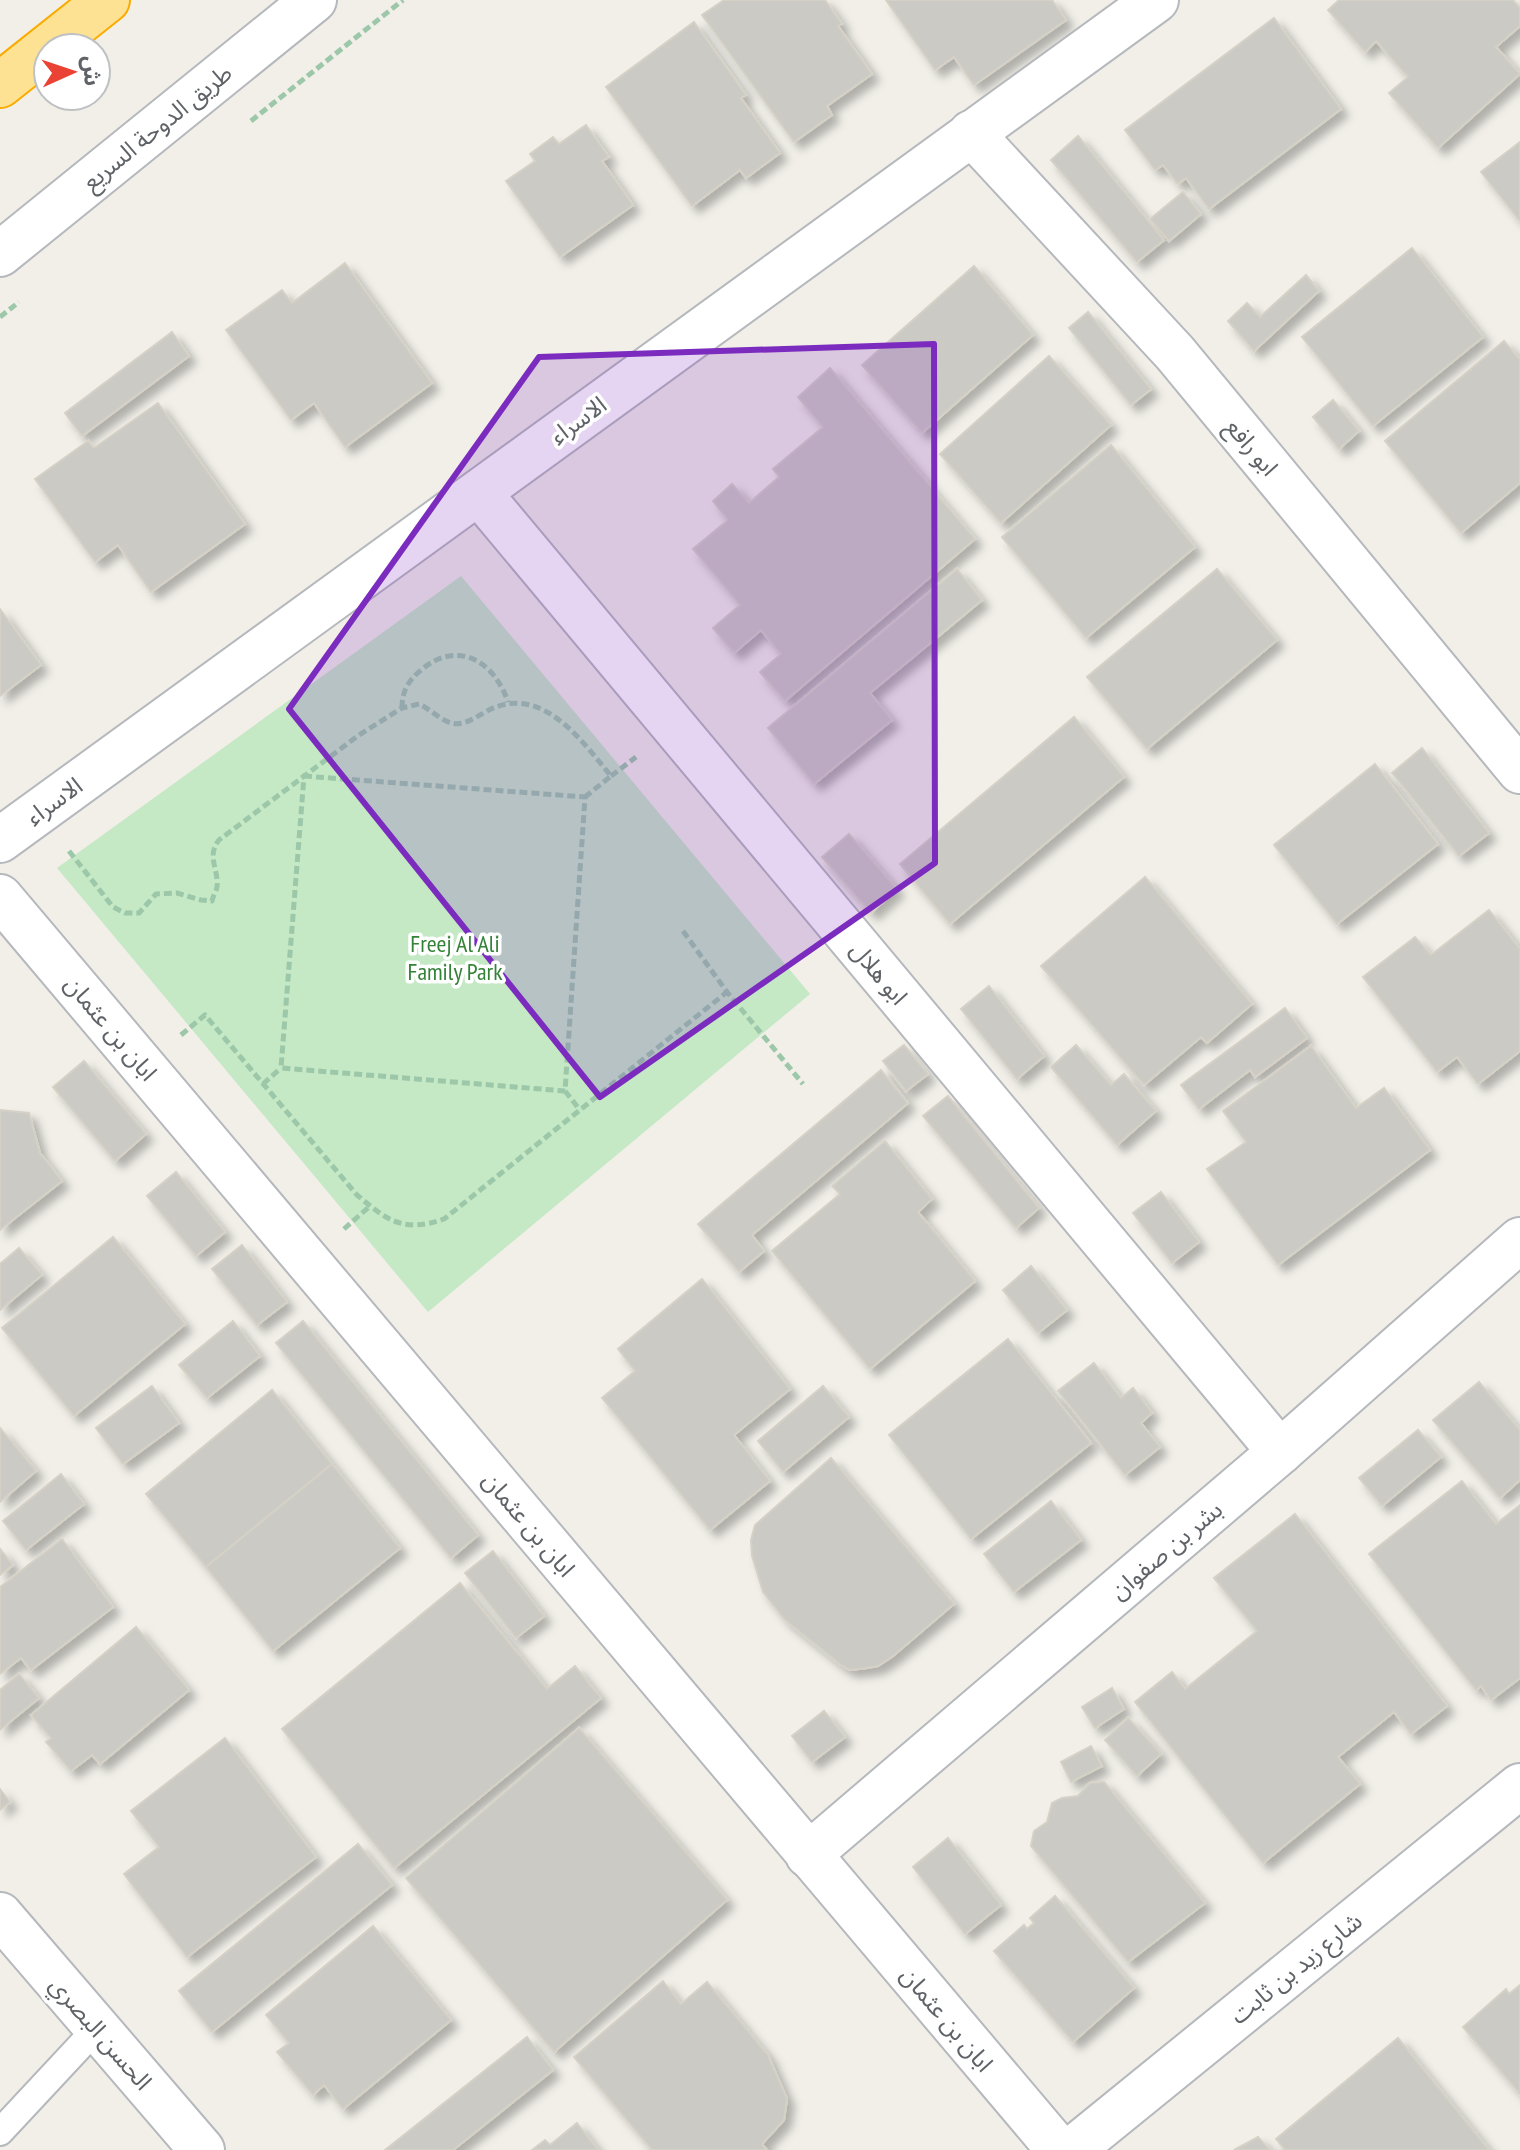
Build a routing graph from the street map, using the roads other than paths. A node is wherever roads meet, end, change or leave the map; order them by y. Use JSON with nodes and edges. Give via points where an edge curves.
{"nodes":[{"id":1,"x":107,"y":0,"type":"edge"},
{"id":2,"x":314,"y":0,"type":"edge"},
{"id":3,"x":1156,"y":0,"type":"edge"},
{"id":4,"x":0,"y":85,"type":"edge"},
{"id":5,"x":971,"y":133,"type":"junction"},
{"id":6,"x":0,"y":254,"type":"edge"},
{"id":7,"x":479,"y":493,"type":"junction"},
{"id":8,"x":1520,"y":771,"type":"edge"},
{"id":9,"x":0,"y":840,"type":"edge"},
{"id":10,"x":0,"y":897,"type":"edge"},
{"id":11,"x":1520,"y":1240,"type":"edge"},
{"id":12,"x":1280,"y":1452,"type":"junction"},
{"id":13,"x":1520,"y":1786,"type":"edge"},
{"id":14,"x":808,"y":1855,"type":"junction"},
{"id":15,"x":0,"y":1915,"type":"edge"},
{"id":16,"x":97,"y":2028,"type":"junction"},
{"id":17,"x":0,"y":2132,"type":"edge"},
{"id":18,"x":202,"y":2150,"type":"edge"},
{"id":19,"x":1059,"y":2150,"type":"edge"},
{"id":20,"x":1072,"y":2150,"type":"edge"}],
"edges":[{"from":1,"to":4,"type":"highway"},
{"from":2,"to":6,"type":"street","name":"طريق الدوحة السريع"},
{"from":3,"to":5,"type":"street","name":"الاسراء"},
{"from":5,"to":7,"type":"street","name":"الاسراء"},
{"from":5,"to":8,"type":"street","name":"ابو رافع","via":[[1175,353]]},
{"from":7,"to":9,"type":"street","name":"الاسراء"},
{"from":7,"to":12,"type":"street","name":"ابو هلال"},
{"from":10,"to":14,"type":"street","name":"ابان بن عثمان"},
{"from":11,"to":12,"type":"street","name":"بشر بن صفوان"},
{"from":12,"to":14,"type":"street","name":"بشر بن صفوان"},
{"from":13,"to":20,"type":"street","name":"شارع زيد بن ثابت"},
{"from":14,"to":19,"type":"street","name":"ابان بن عثمان"},
{"from":15,"to":16,"type":"street","name":"الحسن البصري"},
{"from":16,"to":17,"type":"lane"},
{"from":16,"to":18,"type":"street","name":"الحسن البصري"}]}
